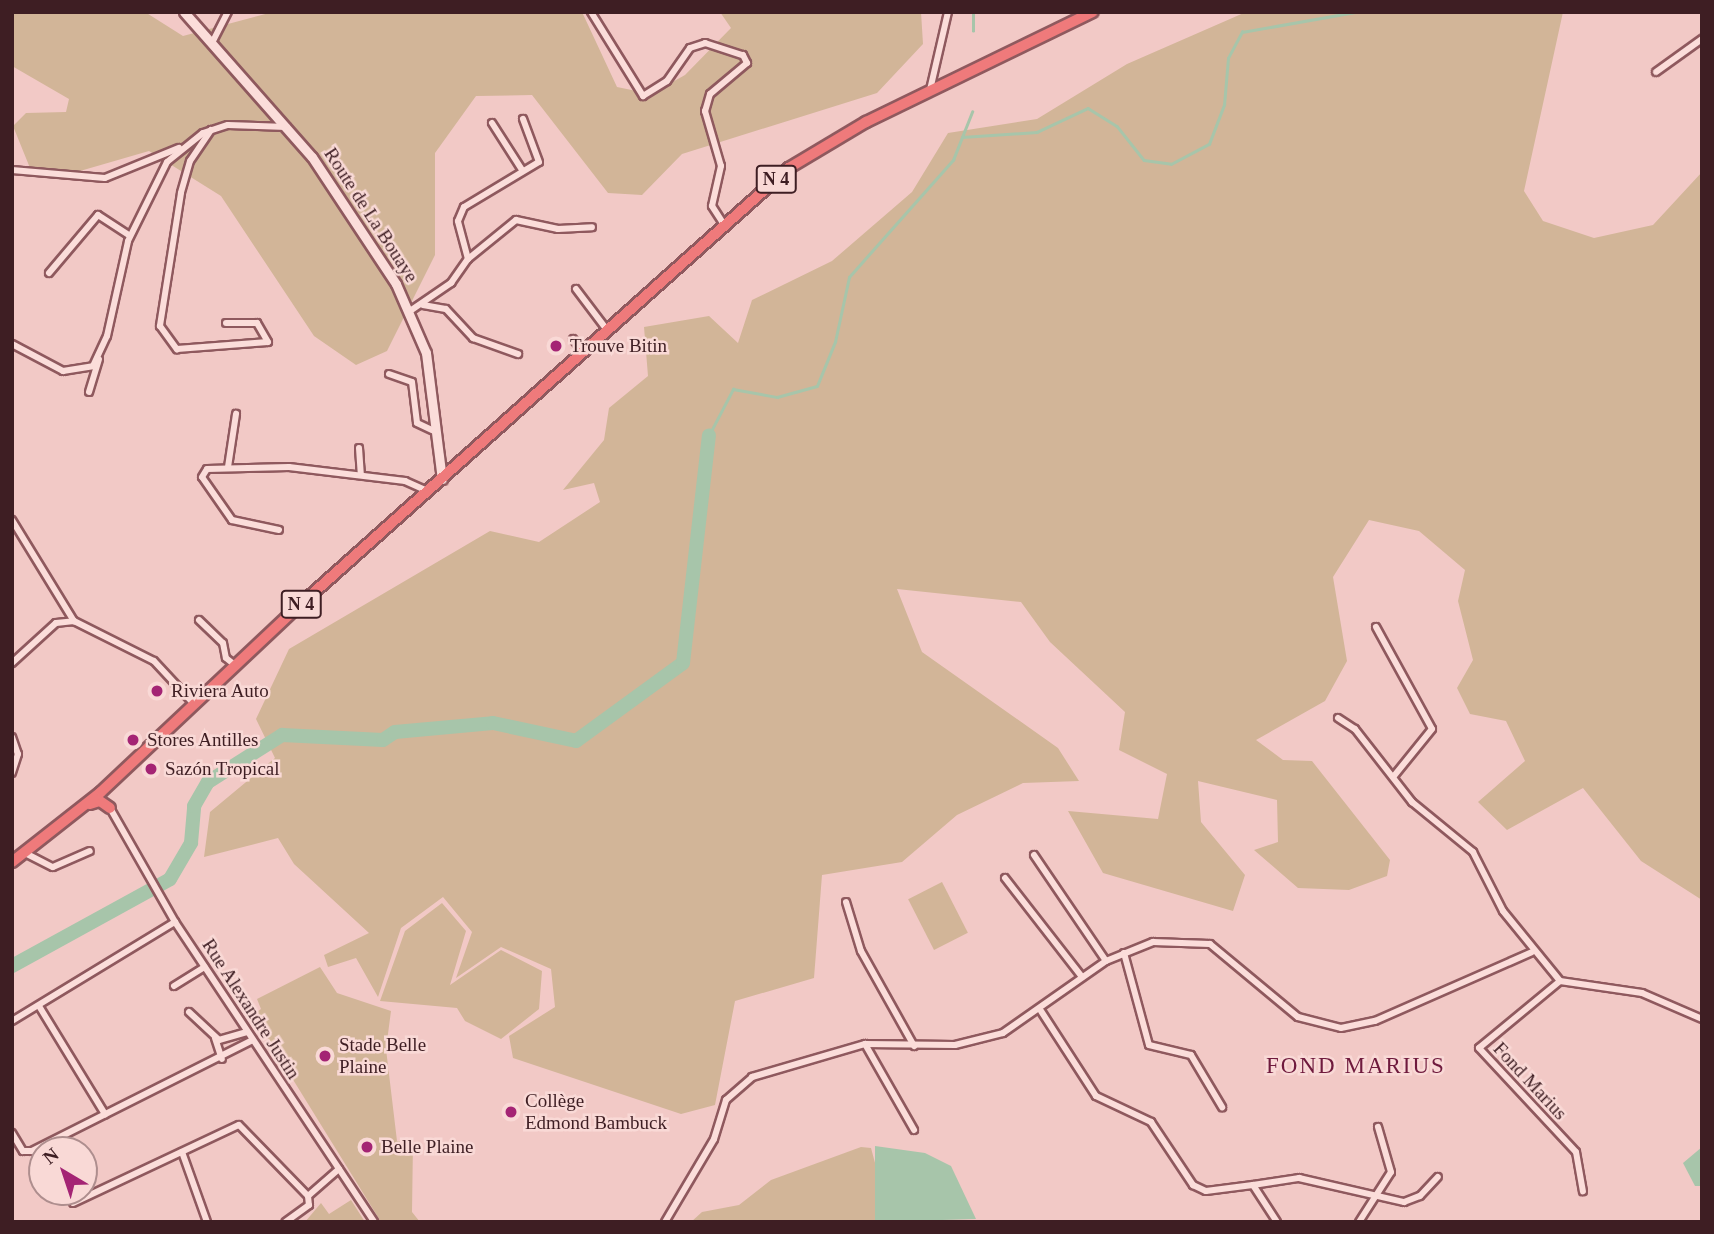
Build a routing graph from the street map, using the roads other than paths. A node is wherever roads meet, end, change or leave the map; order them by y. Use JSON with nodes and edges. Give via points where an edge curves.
{"nodes":[{"id":1,"x":184,"y":12,"type":"edge"},
{"id":2,"x":228,"y":12,"type":"edge"},
{"id":3,"x":591,"y":12,"type":"edge"},
{"id":4,"x":948,"y":12,"type":"edge"},
{"id":5,"x":1093,"y":12,"type":"edge"},
{"id":6,"x":1702,"y":39,"type":"edge"},
{"id":7,"x":213,"y":41,"type":"junction"},
{"id":8,"x":1656,"y":72,"type":"dead end"},
{"id":9,"x":930,"y":90,"type":"junction"},
{"id":10,"x":523,"y":119,"type":"dead end"},
{"id":11,"x":492,"y":123,"type":"dead end"},
{"id":12,"x":289,"y":127,"type":"junction"},
{"id":13,"x":211,"y":130,"type":"junction"},
{"id":14,"x":181,"y":147,"type":"junction"},
{"id":15,"x":12,"y":170,"type":"edge"},
{"id":16,"x":522,"y":170,"type":"junction"},
{"id":17,"x":723,"y":223,"type":"junction"},
{"id":18,"x":592,"y":227,"type":"dead end"},
{"id":19,"x":130,"y":236,"type":"junction"},
{"id":20,"x":468,"y":259,"type":"junction"},
{"id":21,"x":49,"y":273,"type":"dead end"},
{"id":22,"x":576,"y":289,"type":"dead end"},
{"id":23,"x":423,"y":305,"type":"junction"},
{"id":24,"x":410,"y":311,"type":"junction"},
{"id":25,"x":226,"y":323,"type":"dead end"},
{"id":26,"x":607,"y":330,"type":"junction"},
{"id":27,"x":573,"y":340,"type":"dead end"},
{"id":28,"x":12,"y":344,"type":"edge"},
{"id":29,"x":584,"y":352,"type":"junction"},
{"id":30,"x":518,"y":354,"type":"dead end"},
{"id":31,"x":100,"y":356,"type":"junction"},
{"id":32,"x":389,"y":374,"type":"dead end"},
{"id":33,"x":89,"y":392,"type":"dead end"},
{"id":34,"x":236,"y":414,"type":"dead end"},
{"id":35,"x":432,"y":430,"type":"junction"},
{"id":36,"x":359,"y":448,"type":"dead end"},
{"id":37,"x":228,"y":467,"type":"junction"},
{"id":38,"x":361,"y":475,"type":"junction"},
{"id":39,"x":442,"y":479,"type":"junction"},
{"id":40,"x":427,"y":491,"type":"junction"},
{"id":41,"x":12,"y":520,"type":"edge"},
{"id":42,"x":279,"y":530,"type":"dead end"},
{"id":43,"x":199,"y":620,"type":"dead end"},
{"id":44,"x":74,"y":621,"type":"junction"},
{"id":45,"x":1376,"y":627,"type":"dead end"},
{"id":46,"x":12,"y":663,"type":"edge"},
{"id":47,"x":235,"y":665,"type":"junction"},
{"id":48,"x":193,"y":703,"type":"junction"},
{"id":49,"x":1338,"y":719,"type":"dead end"},
{"id":50,"x":178,"y":720,"type":"junction"},
{"id":51,"x":12,"y":737,"type":"edge"},
{"id":52,"x":12,"y":773,"type":"edge"},
{"id":53,"x":119,"y":775,"type":"junction"},
{"id":54,"x":1394,"y":776,"type":"junction"},
{"id":55,"x":110,"y":808,"type":"junction"},
{"id":56,"x":68,"y":819,"type":"junction"},
{"id":57,"x":90,"y":851,"type":"dead end"},
{"id":58,"x":25,"y":853,"type":"junction"},
{"id":59,"x":1034,"y":855,"type":"dead end"},
{"id":60,"x":12,"y":859,"type":"edge"},
{"id":61,"x":1005,"y":878,"type":"dead end"},
{"id":62,"x":846,"y":902,"type":"dead end"},
{"id":63,"x":175,"y":922,"type":"junction"},
{"id":64,"x":1532,"y":952,"type":"junction"},
{"id":65,"x":1124,"y":953,"type":"junction"},
{"id":66,"x":1107,"y":961,"type":"junction"},
{"id":67,"x":205,"y":967,"type":"junction"},
{"id":68,"x":1082,"y":977,"type":"junction"},
{"id":69,"x":1560,"y":981,"type":"junction"},
{"id":70,"x":174,"y":986,"type":"dead end"},
{"id":71,"x":39,"y":1006,"type":"junction"},
{"id":72,"x":1041,"y":1011,"type":"junction"},
{"id":73,"x":189,"y":1012,"type":"dead end"},
{"id":74,"x":1702,"y":1018,"type":"edge"},
{"id":75,"x":12,"y":1021,"type":"edge"},
{"id":76,"x":247,"y":1031,"type":"junction"},
{"id":77,"x":215,"y":1038,"type":"junction"},
{"id":78,"x":253,"y":1040,"type":"junction"},
{"id":79,"x":865,"y":1044,"type":"junction"},
{"id":80,"x":914,"y":1046,"type":"junction"},
{"id":81,"x":222,"y":1059,"type":"junction"},
{"id":82,"x":1222,"y":1107,"type":"dead end"},
{"id":83,"x":105,"y":1114,"type":"junction"},
{"id":84,"x":1378,"y":1127,"type":"dead end"},
{"id":85,"x":914,"y":1130,"type":"dead end"},
{"id":86,"x":12,"y":1133,"type":"edge"},
{"id":87,"x":182,"y":1152,"type":"junction"},
{"id":88,"x":339,"y":1169,"type":"junction"},
{"id":89,"x":1438,"y":1177,"type":"dead end"},
{"id":90,"x":1254,"y":1185,"type":"junction"},
{"id":91,"x":98,"y":1191,"type":"edge"},
{"id":92,"x":1583,"y":1191,"type":"dead end"},
{"id":93,"x":1375,"y":1193,"type":"junction"},
{"id":94,"x":308,"y":1196,"type":"junction"},
{"id":95,"x":207,"y":1222,"type":"edge"},
{"id":96,"x":286,"y":1222,"type":"edge"},
{"id":97,"x":374,"y":1222,"type":"edge"},
{"id":98,"x":665,"y":1222,"type":"edge"},
{"id":99,"x":1277,"y":1222,"type":"edge"},
{"id":100,"x":1359,"y":1222,"type":"edge"}],
"edges":[{"from":1,"to":7,"type":"main road","name":"Route de La Bouaye"},
{"from":2,"to":7,"type":"street"},
{"from":3,"to":17,"type":"street","via":[[643,96],[667,81],[690,48],[705,43],[743,55],[747,63],[710,94],[705,111],[721,166],[712,206]]},
{"from":4,"to":9,"type":"street"},
{"from":5,"to":9,"type":"highway","number":"N 4"},
{"from":6,"to":8,"type":"street"},
{"from":7,"to":12,"type":"main road","name":"Route de La Bouaye"},
{"from":9,"to":17,"type":"highway","number":"N 4","via":[[799,162]]},
{"from":10,"to":16,"type":"street","via":[[540,155]]},
{"from":11,"to":16,"type":"street"},
{"from":12,"to":13,"type":"street"},
{"from":12,"to":24,"type":"main road","name":"Route de La Bouaye"},
{"from":13,"to":14,"type":"street"},
{"from":13,"to":25,"type":"street","via":[[190,162],[181,193],[160,326],[177,349],[268,341],[257,323]]},
{"from":14,"to":15,"type":"street","via":[[105,178]]},
{"from":14,"to":19,"type":"street","via":[[149,192]]},
{"from":16,"to":20,"type":"street","via":[[464,207],[457,221]]},
{"from":17,"to":26,"type":"highway","number":"N 4"},
{"from":18,"to":20,"type":"street","via":[[558,229],[516,220]]},
{"from":19,"to":21,"type":"street","via":[[98,215]]},
{"from":19,"to":31,"type":"street"},
{"from":20,"to":23,"type":"street"},
{"from":22,"to":26,"type":"street"},
{"from":23,"to":24,"type":"street"},
{"from":23,"to":30,"type":"street","via":[[446,309],[473,338]]},
{"from":24,"to":35,"type":"main road","name":"Route de La Bouaye","via":[[429,366]]},
{"from":26,"to":29,"type":"highway","number":"N 4"},
{"from":27,"to":29,"type":"street"},
{"from":28,"to":31,"type":"street","via":[[73,374]]},
{"from":29,"to":39,"type":"highway","number":"N 4"},
{"from":31,"to":33,"type":"street"},
{"from":32,"to":35,"type":"street","via":[[412,382],[417,423]]},
{"from":34,"to":37,"type":"street"},
{"from":35,"to":39,"type":"main road","name":"Route de La Bouaye"},
{"from":36,"to":38,"type":"street"},
{"from":37,"to":38,"type":"street"},
{"from":37,"to":42,"type":"street","via":[[207,469],[202,477],[232,520]]},
{"from":38,"to":40,"type":"street"},
{"from":39,"to":40,"type":"highway","number":"N 4"},
{"from":40,"to":47,"type":"highway","number":"N 4"},
{"from":41,"to":44,"type":"street"},
{"from":43,"to":47,"type":"street","via":[[223,643],[226,659]]},
{"from":44,"to":46,"type":"street","via":[[56,623]]},
{"from":44,"to":48,"type":"street","via":[[154,661]]},
{"from":45,"to":54,"type":"street","via":[[1432,729]]},
{"from":47,"to":48,"type":"highway","number":"N 4"},
{"from":48,"to":50,"type":"highway","number":"N 4"},
{"from":49,"to":54,"type":"street"},
{"from":50,"to":53,"type":"highway","number":"N 4"},
{"from":50,"to":60,"type":"highway","number":"N 4"},
{"from":51,"to":52,"type":"street","via":[[18,754]]},
{"from":53,"to":55,"type":"highway","via":[[106,794]]},
{"from":53,"to":56,"type":"highway","number":"N 4"},
{"from":54,"to":64,"type":"street","via":[[1412,802],[1473,852]]},
{"from":55,"to":56,"type":"highway","via":[[97,801]]},
{"from":55,"to":63,"type":"street","name":"Rue Alexandre Justin"},
{"from":56,"to":58,"type":"highway","number":"N 4"},
{"from":57,"to":58,"type":"street","via":[[54,867]]},
{"from":58,"to":60,"type":"highway","number":"N 4"},
{"from":59,"to":66,"type":"street"},
{"from":61,"to":68,"type":"street"},
{"from":62,"to":80,"type":"street","via":[[861,951]]},
{"from":63,"to":67,"type":"street","name":"Rue Alexandre Justin"},
{"from":63,"to":71,"type":"street"},
{"from":64,"to":65,"type":"street","via":[[1385,1017],[1341,1028],[1298,1017],[1210,944],[1168,940]]},
{"from":64,"to":69,"type":"street"},
{"from":65,"to":66,"type":"street"},
{"from":65,"to":82,"type":"street","via":[[1149,1045],[1191,1055]]},
{"from":66,"to":68,"type":"street"},
{"from":67,"to":70,"type":"street"},
{"from":67,"to":76,"type":"street","name":"Rue Alexandre Justin"},
{"from":68,"to":72,"type":"street"},
{"from":69,"to":74,"type":"street","via":[[1642,993]]},
{"from":69,"to":92,"type":"street","name":"Fond Marius","via":[[1479,1048],[1576,1152]]},
{"from":71,"to":75,"type":"street"},
{"from":71,"to":83,"type":"street"},
{"from":72,"to":80,"type":"street","via":[[982,1039]]},
{"from":72,"to":90,"type":"street","via":[[1096,1096],[1151,1122],[1196,1188]]},
{"from":73,"to":77,"type":"street"},
{"from":76,"to":77,"type":"street"},
{"from":76,"to":78,"type":"street","name":"Rue Alexandre Justin"},
{"from":77,"to":81,"type":"street"},
{"from":78,"to":81,"type":"street"},
{"from":78,"to":88,"type":"street","name":"Rue Alexandre Justin"},
{"from":79,"to":80,"type":"street"},
{"from":79,"to":85,"type":"street"},
{"from":79,"to":98,"type":"street","via":[[776,1067],[742,1084],[726,1100],[715,1139]]},
{"from":81,"to":83,"type":"street"},
{"from":83,"to":86,"type":"street","via":[[32,1151],[23,1151]]},
{"from":84,"to":93,"type":"street","via":[[1392,1160]]},
{"from":87,"to":91,"type":"street"},
{"from":87,"to":94,"type":"street","via":[[239,1125]]},
{"from":87,"to":95,"type":"street"},
{"from":88,"to":94,"type":"street"},
{"from":88,"to":97,"type":"street","name":"Rue Alexandre Justin"},
{"from":89,"to":93,"type":"street","via":[[1410,1201]]},
{"from":90,"to":93,"type":"street","via":[[1299,1178]]},
{"from":90,"to":99,"type":"street"},
{"from":93,"to":100,"type":"street"},
{"from":94,"to":96,"type":"street","via":[[309,1205]]}]}
